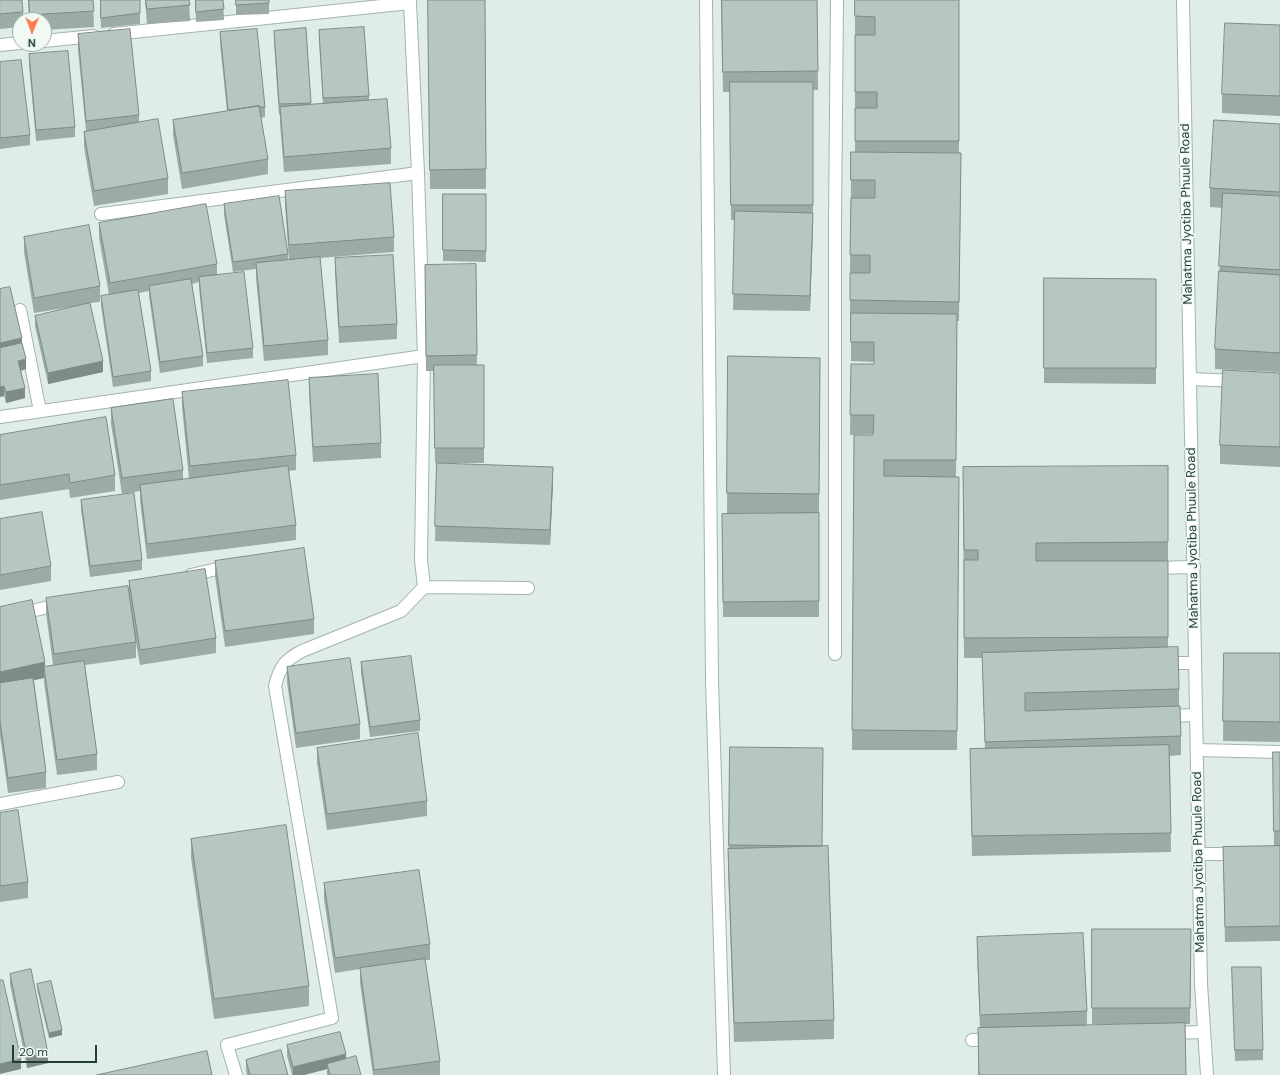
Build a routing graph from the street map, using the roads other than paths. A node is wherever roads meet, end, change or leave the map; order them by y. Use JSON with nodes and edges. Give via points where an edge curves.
{"nodes":[{"id":1,"x":706,"y":0,"type":"edge"},
{"id":2,"x":837,"y":0,"type":"edge"},
{"id":3,"x":1183,"y":0,"type":"edge"},
{"id":4,"x":410,"y":1,"type":"edge"},
{"id":5,"x":52,"y":40,"type":"edge"},
{"id":6,"x":12,"y":44,"type":"edge"},
{"id":7,"x":0,"y":45,"type":"edge"},
{"id":8,"x":418,"y":174,"type":"junction"},
{"id":9,"x":101,"y":214,"type":"dead end"},
{"id":10,"x":20,"y":310,"type":"dead end"},
{"id":11,"x":424,"y":356,"type":"junction"},
{"id":12,"x":1190,"y":379,"type":"junction"},
{"id":13,"x":1250,"y":382,"type":"edge"},
{"id":14,"x":40,"y":412,"type":"junction"},
{"id":15,"x":0,"y":417,"type":"edge"},
{"id":16,"x":240,"y":564,"type":"edge"},
{"id":17,"x":1194,"y":567,"type":"junction"},
{"id":18,"x":1138,"y":568,"type":"edge"},
{"id":19,"x":178,"y":578,"type":"edge"},
{"id":20,"x":424,"y":587,"type":"junction"},
{"id":21,"x":528,"y":588,"type":"dead end"},
{"id":22,"x":70,"y":603,"type":"edge"},
{"id":23,"x":0,"y":618,"type":"edge"},
{"id":24,"x":835,"y":654,"type":"dead end"},
{"id":25,"x":1148,"y":663,"type":"edge"},
{"id":26,"x":1195,"y":663,"type":"junction"},
{"id":27,"x":1196,"y":715,"type":"junction"},
{"id":28,"x":1149,"y":717,"type":"edge"},
{"id":29,"x":1197,"y":750,"type":"junction"},
{"id":30,"x":1280,"y":752,"type":"edge"},
{"id":31,"x":118,"y":782,"type":"dead end"},
{"id":32,"x":0,"y":804,"type":"edge"},
{"id":33,"x":1199,"y":854,"type":"junction"},
{"id":34,"x":1251,"y":854,"type":"edge"},
{"id":35,"x":1204,"y":1032,"type":"junction"},
{"id":36,"x":1158,"y":1033,"type":"edge"},
{"id":37,"x":1003,"y":1039,"type":"edge"},
{"id":38,"x":972,"y":1040,"type":"dead end"},
{"id":39,"x":236,"y":1075,"type":"edge"},
{"id":40,"x":724,"y":1075,"type":"edge"},
{"id":41,"x":1207,"y":1075,"type":"edge"}],
"edges":[{"from":1,"to":40,"type":"street","via":[[712,680]]},
{"from":2,"to":24,"type":"street"},
{"from":3,"to":12,"type":"street","name":"Mahatma Jyotiba Phuule Road"},
{"from":4,"to":5,"type":"street"},
{"from":4,"to":8,"type":"street"},
{"from":6,"to":7,"type":"street"},
{"from":8,"to":9,"type":"street"},
{"from":8,"to":11,"type":"street"},
{"from":10,"to":14,"type":"street"},
{"from":11,"to":14,"type":"street"},
{"from":11,"to":20,"type":"street","via":[[421,560]]},
{"from":12,"to":13,"type":"street"},
{"from":12,"to":17,"type":"street","name":"Mahatma Jyotiba Phuule Road"},
{"from":14,"to":15,"type":"street"},
{"from":16,"to":19,"type":"street"},
{"from":17,"to":18,"type":"street"},
{"from":17,"to":26,"type":"street","name":"Mahatma Jyotiba Phuule Road"},
{"from":20,"to":21,"type":"street"},
{"from":20,"to":39,"type":"street","via":[[401,611],[302,651],[289,658],[278,672],[275,686],[332,1018],[227,1045]]},
{"from":22,"to":23,"type":"street"},
{"from":25,"to":26,"type":"street"},
{"from":26,"to":27,"type":"street","name":"Mahatma Jyotiba Phuule Road"},
{"from":27,"to":28,"type":"street"},
{"from":27,"to":29,"type":"street","name":"Mahatma Jyotiba Phuule Road"},
{"from":29,"to":30,"type":"street"},
{"from":29,"to":33,"type":"street","name":"Mahatma Jyotiba Phuule Road"},
{"from":31,"to":32,"type":"street"},
{"from":33,"to":34,"type":"street"},
{"from":33,"to":35,"type":"street","name":"Mahatma Jyotiba Phuule Road"},
{"from":35,"to":36,"type":"street"},
{"from":35,"to":41,"type":"street","name":"Mahatma Jyotiba Phuule Road"},
{"from":37,"to":38,"type":"street"}]}
